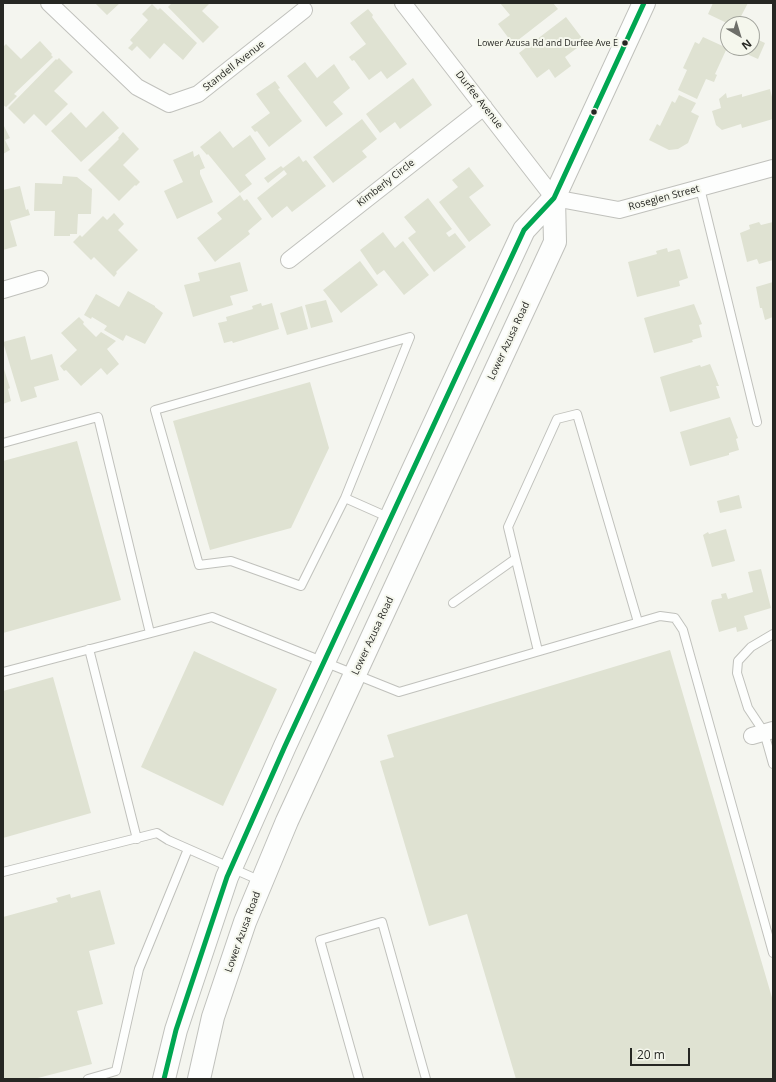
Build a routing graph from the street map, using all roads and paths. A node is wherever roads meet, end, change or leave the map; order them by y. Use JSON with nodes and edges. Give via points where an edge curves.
{"nodes":[{"id":1,"x":49,"y":3,"type":"edge"},
{"id":2,"x":403,"y":3,"type":"edge"},
{"id":3,"x":644,"y":3,"type":"edge"},
{"id":4,"x":304,"y":10,"type":"dead end"},
{"id":5,"x":484,"y":107,"type":"junction"},
{"id":6,"x":773,"y":168,"type":"edge"},
{"id":7,"x":700,"y":188,"type":"junction"},
{"id":8,"x":554,"y":198,"type":"junction"},
{"id":9,"x":289,"y":260,"type":"dead end"},
{"id":10,"x":40,"y":279,"type":"dead end"},
{"id":11,"x":3,"y":290,"type":"edge"},
{"id":12,"x":757,"y":422,"type":"dead end"},
{"id":13,"x":3,"y":443,"type":"edge"},
{"id":14,"x":345,"y":498,"type":"junction"},
{"id":15,"x":390,"y":519,"type":"junction"},
{"id":16,"x":515,"y":559,"type":"junction"},
{"id":17,"x":453,"y":603,"type":"dead end"},
{"id":18,"x":638,"y":622,"type":"junction"},
{"id":19,"x":150,"y":633,"type":"junction"},
{"id":20,"x":773,"y":634,"type":"edge"},
{"id":21,"x":89,"y":649,"type":"junction"},
{"id":22,"x":538,"y":651,"type":"junction"},
{"id":23,"x":324,"y":662,"type":"junction"},
{"id":24,"x":3,"y":672,"type":"edge"},
{"id":25,"x":355,"y":674,"type":"junction"},
{"id":26,"x":763,"y":733,"type":"edge"},
{"id":27,"x":773,"y":764,"type":"edge"},
{"id":28,"x":137,"y":839,"type":"junction"},
{"id":29,"x":188,"y":849,"type":"junction"},
{"id":30,"x":231,"y":868,"type":"junction"},
{"id":31,"x":3,"y":872,"type":"edge"},
{"id":32,"x":262,"y":881,"type":"junction"},
{"id":33,"x":773,"y":953,"type":"edge"},
{"id":34,"x":88,"y":1079,"type":"edge"},
{"id":35,"x":164,"y":1079,"type":"edge"},
{"id":36,"x":199,"y":1079,"type":"edge"},
{"id":37,"x":359,"y":1079,"type":"edge"},
{"id":38,"x":426,"y":1079,"type":"edge"}],
"edges":[{"from":1,"to":4,"type":"street","name":"Standell Avenue","via":[[138,87],[169,104],[198,94]]},
{"from":2,"to":5,"type":"street","name":"Durfee Avenue"},
{"from":3,"to":8,"type":"main road","name":"Lower Azusa Road"},
{"from":5,"to":8,"type":"street","name":"Durfee Avenue"},
{"from":5,"to":9,"type":"street","name":"Kimberly Circle"},
{"from":6,"to":7,"type":"street","name":"Roseglen Street"},
{"from":7,"to":8,"type":"street","name":"Roseglen Street","via":[[619,210]]},
{"from":7,"to":12,"type":"lane"},
{"from":8,"to":15,"type":"main road","name":"Lower Azusa Road","via":[[524,230]]},
{"from":8,"to":25,"type":"main road","name":"Lower Azusa Road","via":[[555,242]]},
{"from":10,"to":11,"type":"street"},
{"from":13,"to":19,"type":"lane","via":[[98,417]]},
{"from":14,"to":14,"type":"lane","via":[[410,337],[156,410],[199,565],[231,561],[301,586]]},
{"from":14,"to":15,"type":"lane"},
{"from":15,"to":23,"type":"main road","name":"Lower Azusa Road"},
{"from":16,"to":17,"type":"lane"},
{"from":16,"to":18,"type":"lane","via":[[508,527],[557,419],[577,414]]},
{"from":16,"to":22,"type":"lane"},
{"from":18,"to":22,"type":"lane"},
{"from":18,"to":33,"type":"lane","via":[[660,616],[674,618],[683,630]]},
{"from":19,"to":21,"type":"lane"},
{"from":19,"to":23,"type":"lane","via":[[212,617]]},
{"from":20,"to":26,"type":"lane","via":[[751,647],[738,661],[738,673],[748,708]]},
{"from":21,"to":24,"type":"lane"},
{"from":21,"to":28,"type":"lane"},
{"from":22,"to":25,"type":"lane","via":[[399,692]]},
{"from":23,"to":25,"type":"lane"},
{"from":23,"to":30,"type":"main road","name":"Lower Azusa Road"},
{"from":25,"to":32,"type":"main road","name":"Lower Azusa Road"},
{"from":26,"to":27,"type":"lane"},
{"from":28,"to":29,"type":"lane","via":[[157,833]]},
{"from":28,"to":31,"type":"lane"},
{"from":29,"to":30,"type":"lane"},
{"from":29,"to":34,"type":"lane","via":[[139,969],[116,1070]]},
{"from":30,"to":32,"type":"lane"},
{"from":30,"to":35,"type":"main road","name":"Lower Azusa Road","via":[[200,952]]},
{"from":32,"to":36,"type":"main road","name":"Lower Azusa Road","via":[[245,922],[213,1017]]},
{"from":37,"to":38,"type":"lane","via":[[320,940],[382,922]]}]}
